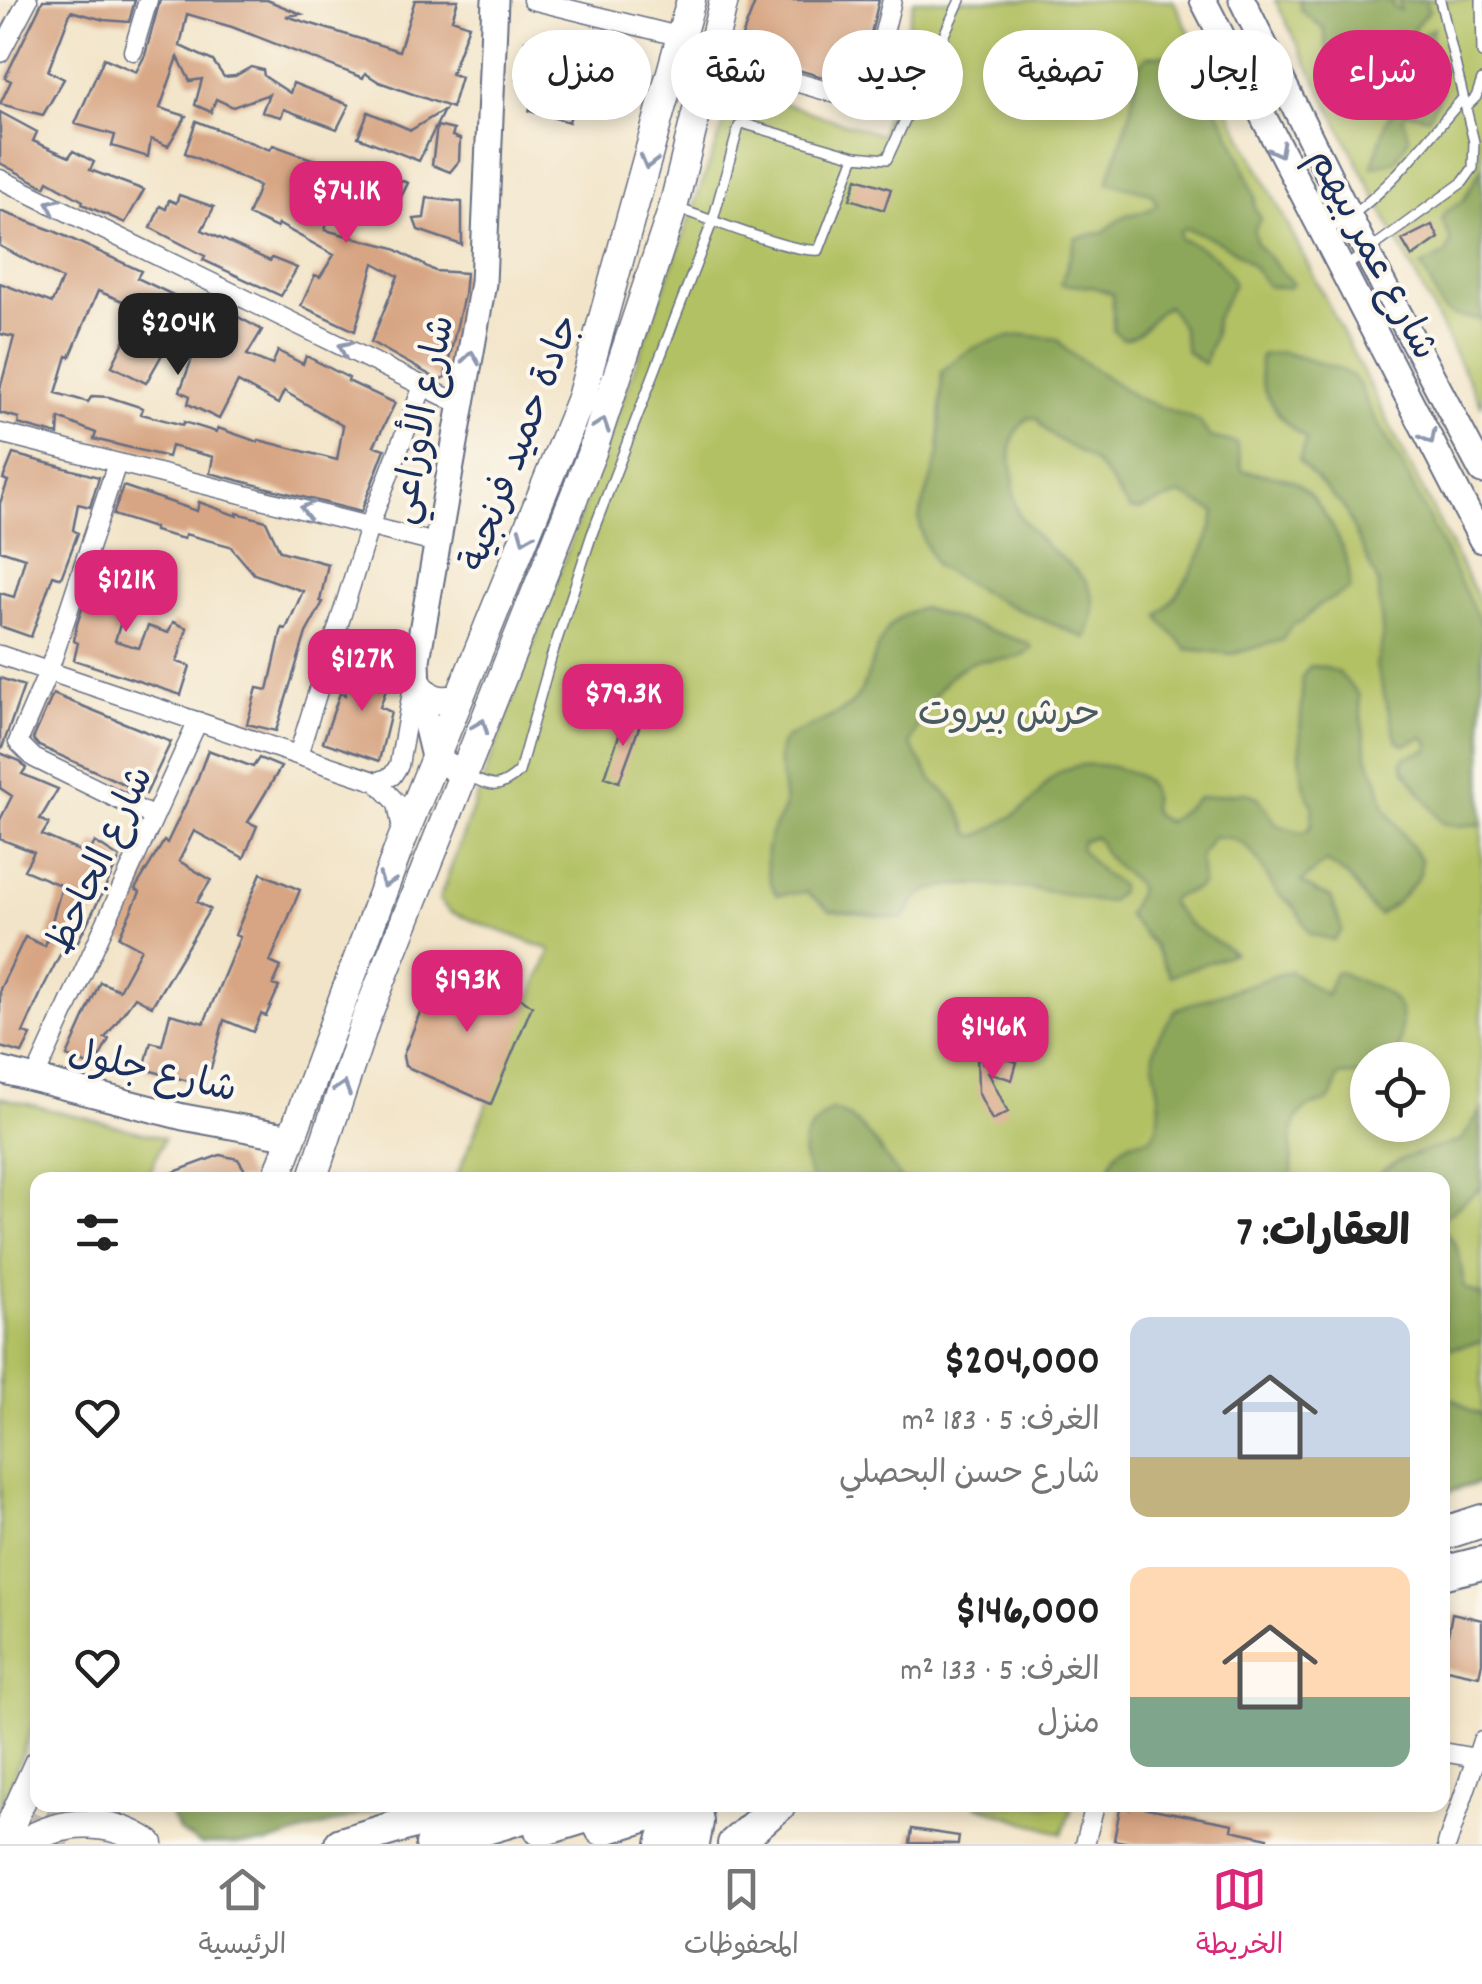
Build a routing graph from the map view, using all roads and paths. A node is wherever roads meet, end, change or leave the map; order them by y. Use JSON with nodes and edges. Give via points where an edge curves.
{"nodes":[{"id":1,"x":28,"y":0,"type":"edge"},
{"id":2,"x":148,"y":0,"type":"edge"},
{"id":3,"x":495,"y":0,"type":"edge"},
{"id":4,"x":532,"y":0,"type":"edge"},
{"id":5,"x":692,"y":0,"type":"edge"},
{"id":6,"x":724,"y":0,"type":"edge"},
{"id":7,"x":892,"y":0,"type":"edge"},
{"id":8,"x":960,"y":0,"type":"edge"},
{"id":9,"x":1203,"y":0,"type":"edge"},
{"id":10,"x":1242,"y":0,"type":"edge"},
{"id":11,"x":1440,"y":0,"type":"edge"},
{"id":12,"x":1481,"y":0,"type":"edge"},
{"id":13,"x":684,"y":30,"type":"edge"},
{"id":14,"x":716,"y":30,"type":"edge"},
{"id":15,"x":671,"y":34,"type":"edge"},
{"id":16,"x":133,"y":51,"type":"dead end"},
{"id":17,"x":0,"y":53,"type":"edge"},
{"id":18,"x":1482,"y":53,"type":"edge"},
{"id":19,"x":671,"y":76,"type":"edge"},
{"id":20,"x":1482,"y":80,"type":"edge"},
{"id":21,"x":802,"y":84,"type":"edge"},
{"id":22,"x":1464,"y":102,"type":"junction"},
{"id":23,"x":695,"y":120,"type":"edge"},
{"id":24,"x":855,"y":156,"type":"junction"},
{"id":25,"x":0,"y":180,"type":"edge"},
{"id":26,"x":674,"y":208,"type":"junction"},
{"id":27,"x":1350,"y":218,"type":"junction"},
{"id":28,"x":713,"y":220,"type":"junction"},
{"id":29,"x":1323,"y":234,"type":"junction"},
{"id":30,"x":1368,"y":253,"type":"junction"},
{"id":31,"x":1342,"y":269,"type":"junction"},
{"id":32,"x":423,"y":386,"type":"junction"},
{"id":33,"x":464,"y":406,"type":"junction"},
{"id":34,"x":1,"y":437,"type":"edge"},
{"id":35,"x":118,"y":463,"type":"junction"},
{"id":36,"x":1482,"y":471,"type":"edge"},
{"id":37,"x":370,"y":524,"type":"junction"},
{"id":38,"x":1482,"y":540,"type":"edge"},
{"id":39,"x":435,"y":543,"type":"junction"},
{"id":40,"x":336,"y":638,"type":"junction"},
{"id":41,"x":0,"y":655,"type":"edge"},
{"id":42,"x":49,"y":670,"type":"junction"},
{"id":43,"x":417,"y":671,"type":"junction"},
{"id":44,"x":459,"y":698,"type":"junction"},
{"id":45,"x":198,"y":721,"type":"junction"},
{"id":46,"x":298,"y":755,"type":"junction"},
{"id":47,"x":434,"y":757,"type":"junction"},
{"id":48,"x":461,"y":774,"type":"junction"},
{"id":49,"x":377,"y":782,"type":"junction"},
{"id":50,"x":152,"y":816,"type":"junction"},
{"id":51,"x":401,"y":842,"type":"junction"},
{"id":52,"x":0,"y":1070,"type":"edge"},
{"id":53,"x":34,"y":1080,"type":"junction"},
{"id":54,"x":290,"y":1137,"type":"junction"},
{"id":55,"x":279,"y":1172,"type":"edge"},
{"id":56,"x":315,"y":1172,"type":"edge"},
{"id":57,"x":1482,"y":1522,"type":"edge"},
{"id":58,"x":1450,"y":1532,"type":"edge"},
{"id":59,"x":1482,"y":1562,"type":"edge"},
{"id":60,"x":1450,"y":1571,"type":"edge"},
{"id":61,"x":1450,"y":1752,"type":"edge"},
{"id":62,"x":1480,"y":1753,"type":"edge"},
{"id":63,"x":30,"y":1782,"type":"edge"},
{"id":64,"x":124,"y":1812,"type":"edge"},
{"id":65,"x":447,"y":1812,"type":"edge"},
{"id":66,"x":539,"y":1812,"type":"edge"},
{"id":67,"x":602,"y":1812,"type":"edge"},
{"id":68,"x":655,"y":1812,"type":"edge"},
{"id":69,"x":674,"y":1812,"type":"edge"},
{"id":70,"x":696,"y":1812,"type":"edge"},
{"id":71,"x":771,"y":1812,"type":"edge"},
{"id":72,"x":1093,"y":1812,"type":"edge"},
{"id":73,"x":142,"y":1840,"type":"edge"},
{"id":74,"x":2,"y":1844,"type":"edge"},
{"id":75,"x":22,"y":1844,"type":"edge"},
{"id":76,"x":341,"y":1844,"type":"edge"},
{"id":77,"x":432,"y":1844,"type":"edge"},
{"id":78,"x":494,"y":1844,"type":"edge"},
{"id":79,"x":554,"y":1844,"type":"edge"},
{"id":80,"x":663,"y":1844,"type":"edge"},
{"id":81,"x":693,"y":1844,"type":"edge"},
{"id":82,"x":734,"y":1844,"type":"edge"},
{"id":83,"x":1085,"y":1844,"type":"edge"},
{"id":84,"x":1447,"y":1844,"type":"edge"}],
"edges":[{"from":1,"to":17,"type":"street"},
{"from":2,"to":16,"type":"street"},
{"from":33,"to":3,"type":"main road","name":"شارع الأوزاعي","one_way":true,"via":[[483,284]]},
{"from":4,"to":15,"type":"street"},
{"from":5,"to":13,"type":"main road","name":"جادة حميد فرنجية"},
{"from":6,"to":14,"type":"main road","name":"جادة حميد فرنجية"},
{"from":7,"to":21,"type":"street","via":[[868,92],[857,100]]},
{"from":8,"to":24,"type":"lane","via":[[887,160]]},
{"from":9,"to":29,"type":"main road","name":"شارع عمر بيهم","one_way":true},
{"from":10,"to":27,"type":"main road","name":"شارع عمر بيهم"},
{"from":11,"to":22,"type":"lane"},
{"from":12,"to":18,"type":"lane"},
{"from":19,"to":44,"type":"main road","name":"جادة حميد فرنجية","one_way":true,"via":[[581,398]]},
{"from":20,"to":22,"type":"lane","via":[[1476,96]]},
{"from":22,"to":27,"type":"lane"},
{"from":22,"to":30,"type":"lane","via":[[1473,168]]},
{"from":23,"to":26,"type":"main road","name":"جادة حميد فرنجية"},
{"from":24,"to":28,"type":"lane","via":[[819,250]]},
{"from":24,"to":28,"type":"lane","via":[[739,126]]},
{"from":32,"to":25,"type":"street","one_way":true},
{"from":26,"to":28,"type":"lane"},
{"from":48,"to":26,"type":"main road","name":"جادة حميد فرنجية","one_way":true,"via":[[592,452]]},
{"from":27,"to":29,"type":"lane"},
{"from":27,"to":30,"type":"main road","name":"شارع عمر بيهم"},
{"from":28,"to":48,"type":"lane","via":[[592,534],[519,772],[494,787]]},
{"from":29,"to":31,"type":"main road","name":"شارع عمر بيهم"},
{"from":30,"to":31,"type":"lane"},
{"from":30,"to":36,"type":"main road","name":"شارع عمر بيهم"},
{"from":31,"to":38,"type":"main road","name":"شارع عمر بيهم","one_way":true},
{"from":32,"to":33,"type":"street"},
{"from":32,"to":37,"type":"street"},
{"from":33,"to":39,"type":"main road","name":"شارع الأوزاعي"},
{"from":34,"to":35,"type":"street"},
{"from":37,"to":35,"type":"street","one_way":true},
{"from":35,"to":42,"type":"street"},
{"from":37,"to":39,"type":"street"},
{"from":37,"to":40,"type":"street"},
{"from":39,"to":43,"type":"main road","name":"شارع الأوزاعي"},
{"from":40,"to":43,"type":"lane"},
{"from":40,"to":46,"type":"street"},
{"from":41,"to":42,"type":"street"},
{"from":42,"to":45,"type":"street"},
{"from":42,"to":50,"type":"street","via":[[20,747]]},
{"from":43,"to":44,"type":"main road","via":[[428,696]]},
{"from":43,"to":47,"type":"main road","name":"شارع الأوزاعي"},
{"from":43,"to":49,"type":"street","via":[[399,766]]},
{"from":44,"to":47,"type":"main road","name":"جادة حميد فرنجية"},
{"from":45,"to":46,"type":"street"},
{"from":45,"to":50,"type":"street","name":"شارع الجاحظ"},
{"from":46,"to":49,"type":"street"},
{"from":47,"to":48,"type":"main road"},
{"from":47,"to":51,"type":"main road","name":"جادة حميد فرنجية"},
{"from":56,"to":48,"type":"main road","name":"جادة حميد فرنجية","one_way":true},
{"from":49,"to":51,"type":"street","via":[[401,812]]},
{"from":50,"to":53,"type":"street","name":"شارع الجاحظ"},
{"from":51,"to":54,"type":"main road","name":"جادة حميد فرنجية","one_way":true},
{"from":52,"to":53,"type":"main road","name":"شارع جلول"},
{"from":53,"to":54,"type":"main road","name":"شارع جلول"},
{"from":54,"to":55,"type":"main road","name":"جادة حميد فرنجية"},
{"from":57,"to":58,"type":"highway"},
{"from":59,"to":60,"type":"highway"},
{"from":61,"to":62,"type":"street"},
{"from":62,"to":84,"type":"street"},
{"from":63,"to":74,"type":"main road"},
{"from":64,"to":73,"type":"main road"},
{"from":65,"to":76,"type":"highway"},
{"from":66,"to":77,"type":"highway"},
{"from":67,"to":78,"type":"highway"},
{"from":68,"to":79,"type":"highway"},
{"from":69,"to":80,"type":"highway"},
{"from":70,"to":81,"type":"highway"},
{"from":71,"to":82,"type":"highway"},
{"from":72,"to":83,"type":"street"},
{"from":73,"to":75,"type":"main road","via":[[97,1825],[66,1825]]}]}
